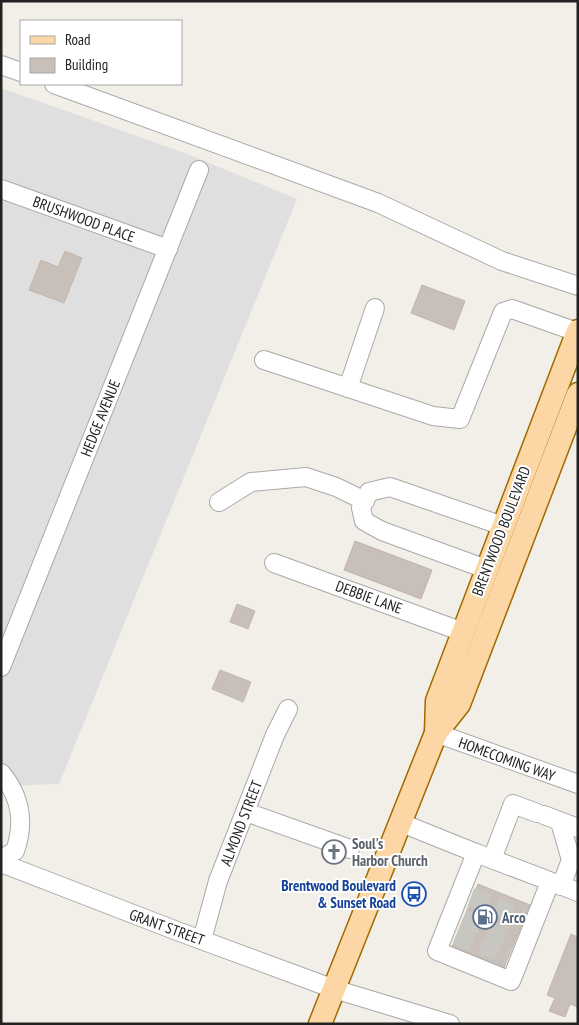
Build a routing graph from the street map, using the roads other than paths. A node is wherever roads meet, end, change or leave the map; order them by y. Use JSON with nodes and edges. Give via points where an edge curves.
{"nodes":[{"id":1,"x":1,"y":65,"type":"edge"},
{"id":2,"x":20,"y":72,"type":"edge"},
{"id":3,"x":57,"y":85,"type":"edge"},
{"id":4,"x":199,"y":170,"type":"dead end"},
{"id":5,"x":1,"y":189,"type":"edge"},
{"id":6,"x":168,"y":249,"type":"junction"},
{"id":7,"x":578,"y":286,"type":"edge"},
{"id":8,"x":376,"y":308,"type":"dead end"},
{"id":9,"x":577,"y":331,"type":"edge"},
{"id":10,"x":264,"y":360,"type":"dead end"},
{"id":11,"x":348,"y":388,"type":"junction"},
{"id":12,"x":578,"y":394,"type":"edge"},
{"id":13,"x":365,"y":500,"type":"junction"},
{"id":14,"x":219,"y":502,"type":"dead end"},
{"id":15,"x":503,"y":526,"type":"junction"},
{"id":16,"x":274,"y":563,"type":"dead end"},
{"id":17,"x":486,"y":569,"type":"junction"},
{"id":18,"x":463,"y":632,"type":"junction"},
{"id":19,"x":1,"y":667,"type":"edge"},
{"id":20,"x":288,"y":709,"type":"dead end"},
{"id":21,"x":436,"y":733,"type":"junction"},
{"id":22,"x":1,"y":773,"type":"edge"},
{"id":23,"x":578,"y":784,"type":"edge"},
{"id":24,"x":246,"y":812,"type":"junction"},
{"id":25,"x":547,"y":817,"type":"junction"},
{"id":26,"x":399,"y":822,"type":"junction"},
{"id":27,"x":578,"y":828,"type":"edge"},
{"id":28,"x":350,"y":849,"type":"dead end"},
{"id":29,"x":484,"y":856,"type":"junction"},
{"id":30,"x":1,"y":859,"type":"edge"},
{"id":31,"x":1,"y":863,"type":"edge"},
{"id":32,"x":555,"y":884,"type":"junction"},
{"id":33,"x":578,"y":892,"type":"edge"},
{"id":34,"x":202,"y":940,"type":"junction"},
{"id":35,"x":334,"y":989,"type":"junction"},
{"id":36,"x":320,"y":1024,"type":"edge"},
{"id":37,"x":450,"y":1024,"type":"edge"}],
"edges":[{"from":1,"to":2,"type":"street"},
{"from":3,"to":7,"type":"street","via":[[378,203],[502,261]]},
{"from":4,"to":6,"type":"street","name":"HEDGE AVENUE"},
{"from":5,"to":6,"type":"street","name":"BRUSHWOOD PLACE"},
{"from":6,"to":19,"type":"street","name":"HEDGE AVENUE"},
{"from":8,"to":11,"type":"street"},
{"from":9,"to":11,"type":"street","via":[[512,309],[503,312],[460,419],[433,416]]},
{"from":9,"to":15,"type":"main road","name":"BRENTWOOD BOULEVARD"},
{"from":10,"to":11,"type":"street"},
{"from":12,"to":21,"type":"main road","name":"BRENTWOOD BOULEVARD","via":[[459,704]]},
{"from":13,"to":14,"type":"street","via":[[306,477],[251,482]]},
{"from":13,"to":15,"type":"street","via":[[370,492],[390,487]]},
{"from":13,"to":17,"type":"street","via":[[361,508],[364,521],[382,531]]},
{"from":15,"to":17,"type":"main road","name":"BRENTWOOD BOULEVARD"},
{"from":16,"to":18,"type":"street","name":"DEBBIE LANE"},
{"from":17,"to":18,"type":"main road","name":"BRENTWOOD BOULEVARD"},
{"from":18,"to":21,"type":"main road","name":"BRENTWOOD BOULEVARD","via":[[437,701]]},
{"from":20,"to":24,"type":"street","name":"ALMOND STREET"},
{"from":21,"to":23,"type":"street","name":"HOMECOMING WAY"},
{"from":21,"to":26,"type":"main road","name":"BRENTWOOD BOULEVARD"},
{"from":22,"to":30,"type":"street","via":[[14,792],[22,814],[15,851]]},
{"from":24,"to":28,"type":"street"},
{"from":24,"to":34,"type":"street","name":"ALMOND STREET","via":[[218,881]]},
{"from":25,"to":27,"type":"street"},
{"from":25,"to":29,"type":"street","via":[[513,804]]},
{"from":25,"to":32,"type":"street","via":[[571,860]]},
{"from":26,"to":29,"type":"street"},
{"from":26,"to":35,"type":"main road","name":"BRENTWOOD BOULEVARD"},
{"from":29,"to":32,"type":"street"},
{"from":29,"to":32,"type":"street","via":[[450,934],[436,951],[511,981],[513,959],[528,919]]},
{"from":31,"to":34,"type":"street","name":"GRANT STREET"},
{"from":32,"to":33,"type":"street"},
{"from":34,"to":35,"type":"street","name":"GRANT STREET"},
{"from":35,"to":36,"type":"main road","name":"BRENTWOOD BOULEVARD"},
{"from":35,"to":37,"type":"street","name":"GRANT STREET"}]}
